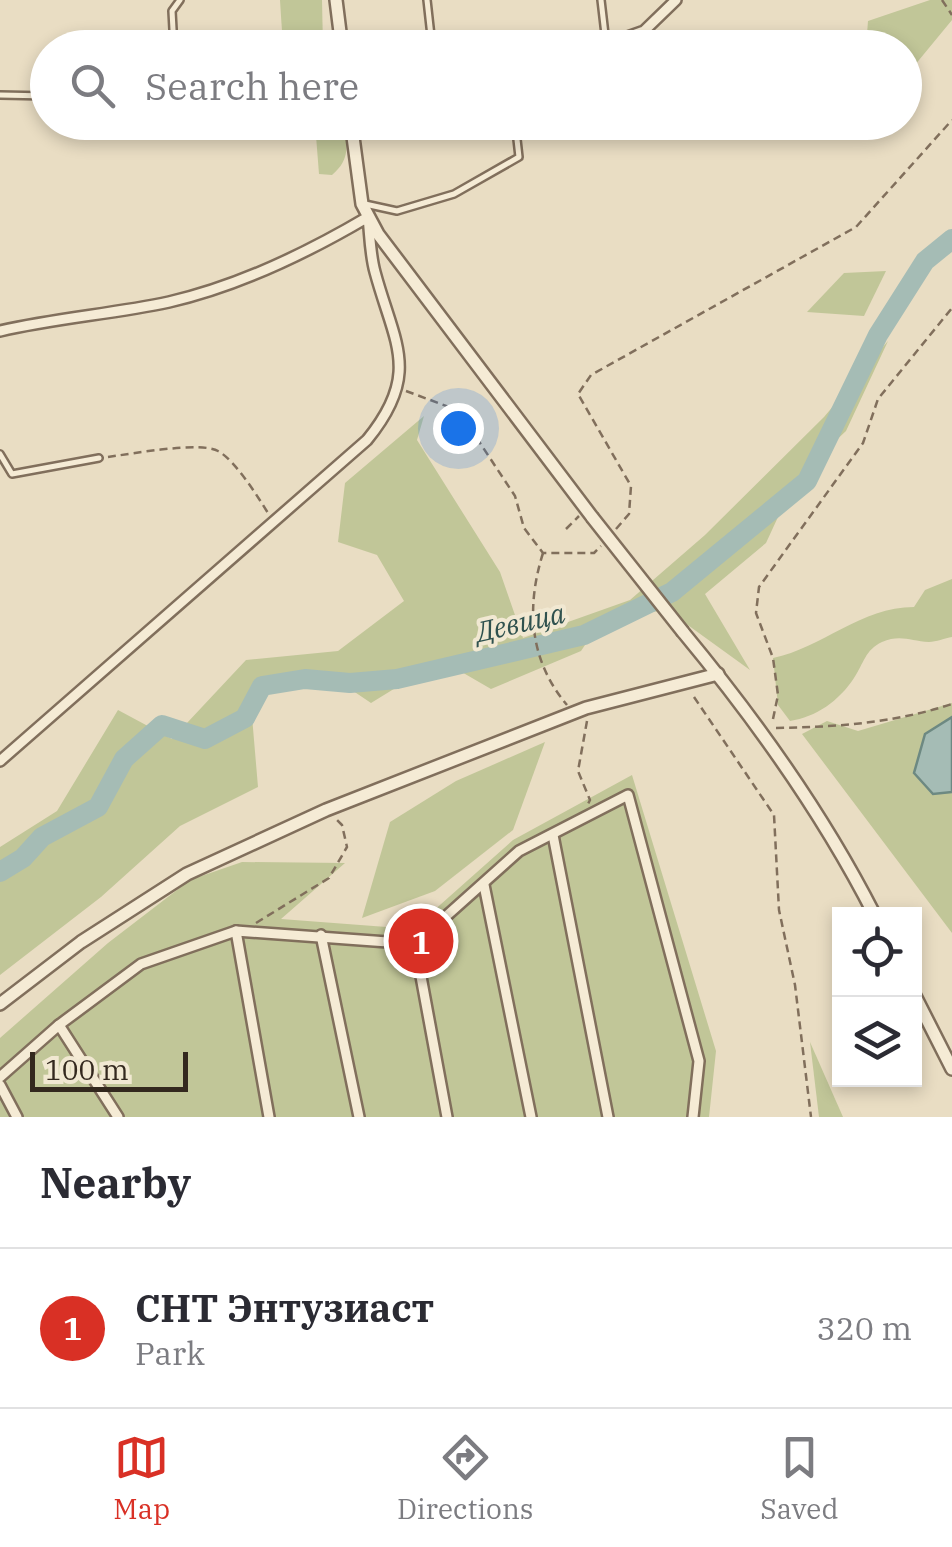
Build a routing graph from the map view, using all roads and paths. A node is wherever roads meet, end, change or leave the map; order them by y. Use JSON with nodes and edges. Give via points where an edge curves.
{"nodes":[{"id":1,"x":180,"y":0,"type":"edge"},
{"id":2,"x":336,"y":0,"type":"edge"},
{"id":3,"x":427,"y":0,"type":"edge"},
{"id":4,"x":601,"y":0,"type":"edge"},
{"id":5,"x":676,"y":0,"type":"edge"},
{"id":6,"x":942,"y":0,"type":"edge"},
{"id":7,"x":952,"y":15,"type":"edge"},
{"id":8,"x":173,"y":30,"type":"edge"},
{"id":9,"x":340,"y":30,"type":"edge"},
{"id":10,"x":430,"y":30,"type":"edge"},
{"id":11,"x":601,"y":30,"type":"edge"},
{"id":12,"x":645,"y":30,"type":"edge"},
{"id":13,"x":0,"y":95,"type":"edge"},
{"id":14,"x":30,"y":96,"type":"edge"},
{"id":15,"x":952,"y":120,"type":"edge"},
{"id":16,"x":353,"y":140,"type":"edge"},
{"id":17,"x":517,"y":140,"type":"edge"},
{"id":18,"x":362,"y":204,"type":"junction"},
{"id":19,"x":368,"y":217,"type":"junction"},
{"id":20,"x":952,"y":308,"type":"edge"},
{"id":21,"x":0,"y":331,"type":"edge"},
{"id":22,"x":591,"y":375,"type":"dead end"},
{"id":23,"x":396,"y":388,"type":"junction"},
{"id":24,"x":480,"y":443,"type":"dead end"},
{"id":25,"x":0,"y":454,"type":"edge"},
{"id":26,"x":99,"y":458,"type":"joint"},
{"id":27,"x":586,"y":516,"type":"junction"},
{"id":28,"x":274,"y":523,"type":"junction"},
{"id":29,"x":566,"y":529,"type":"dead end"},
{"id":30,"x":543,"y":554,"type":"dead end"},
{"id":31,"x":718,"y":674,"type":"junction"},
{"id":32,"x":694,"y":697,"type":"dead end"},
{"id":33,"x":952,"y":704,"type":"edge"},
{"id":34,"x":586,"y":708,"type":"junction"},
{"id":35,"x":772,"y":719,"type":"dead end"},
{"id":36,"x":776,"y":728,"type":"dead end"},
{"id":37,"x":0,"y":762,"type":"edge"},
{"id":38,"x":326,"y":810,"type":"junction"},
{"id":39,"x":578,"y":823,"type":"junction"},
{"id":40,"x":553,"y":835,"type":"junction"},
{"id":41,"x":484,"y":885,"type":"junction"},
{"id":42,"x":870,"y":907,"type":"edge"},
{"id":43,"x":236,"y":931,"type":"junction"},
{"id":44,"x":322,"y":935,"type":"junction"},
{"id":45,"x":415,"y":944,"type":"junction"},
{"id":46,"x":916,"y":997,"type":"edge"},
{"id":47,"x":0,"y":1004,"type":"edge"},
{"id":48,"x":59,"y":1025,"type":"junction"},
{"id":49,"x":952,"y":1069,"type":"edge"},
{"id":50,"x":0,"y":1078,"type":"edge"},
{"id":51,"x":0,"y":1086,"type":"edge"},
{"id":52,"x":17,"y":1117,"type":"edge"},
{"id":53,"x":118,"y":1117,"type":"edge"},
{"id":54,"x":269,"y":1117,"type":"edge"},
{"id":55,"x":359,"y":1117,"type":"edge"},
{"id":56,"x":447,"y":1117,"type":"edge"},
{"id":57,"x":531,"y":1117,"type":"edge"},
{"id":58,"x":608,"y":1117,"type":"edge"},
{"id":59,"x":693,"y":1117,"type":"edge"},
{"id":60,"x":811,"y":1117,"type":"edge"}],
"edges":[{"from":1,"to":8,"type":"lane","via":[[172,11]]},
{"from":2,"to":9,"type":"street"},
{"from":3,"to":10,"type":"lane"},
{"from":4,"to":11,"type":"lane"},
{"from":5,"to":12,"type":"street"},
{"from":6,"to":7,"type":"path"},
{"from":13,"to":14,"type":"lane"},
{"from":15,"to":22,"type":"path","via":[[856,226]]},
{"from":16,"to":18,"type":"street"},
{"from":17,"to":18,"type":"lane","via":[[519,157],[454,194],[398,211]]},
{"from":18,"to":19,"type":"street"},
{"from":19,"to":21,"type":"street","via":[[286,261],[170,302]]},
{"from":19,"to":23,"type":"street","via":[[374,268],[401,351]]},
{"from":19,"to":27,"type":"street"},
{"from":20,"to":35,"type":"path","via":[[878,399],[863,442],[759,587],[756,612],[778,695]]},
{"from":23,"to":24,"type":"path","via":[[468,414]]},
{"from":23,"to":28,"type":"street","via":[[385,418],[367,440]]},
{"from":25,"to":26,"type":"lane","via":[[12,474]]},
{"from":26,"to":28,"type":"path","via":[[217,449]]},
{"from":27,"to":29,"type":"path"},
{"from":27,"to":31,"type":"street","bridge":true},
{"from":28,"to":37,"type":"street"},
{"from":30,"to":34,"type":"path","via":[[532,585],[532,618],[544,673],[566,704]]},
{"from":31,"to":34,"type":"street"},
{"from":31,"to":42,"type":"street","via":[[764,732]]},
{"from":32,"to":60,"type":"path","via":[[774,815],[779,910]]},
{"from":33,"to":36,"type":"path","via":[[894,720]]},
{"from":34,"to":38,"type":"street"},
{"from":34,"to":39,"type":"path","via":[[578,772],[590,800]]},
{"from":38,"to":43,"type":"path","via":[[342,825],[347,846],[328,878]]},
{"from":38,"to":47,"type":"street","via":[[187,874]]},
{"from":39,"to":40,"type":"street"},
{"from":39,"to":59,"type":"street","via":[[628,795],[699,1060]]},
{"from":40,"to":41,"type":"street","via":[[519,851]]},
{"from":40,"to":58,"type":"street"},
{"from":41,"to":45,"type":"street"},
{"from":41,"to":57,"type":"street"},
{"from":43,"to":44,"type":"street"},
{"from":43,"to":48,"type":"street","via":[[141,964]]},
{"from":43,"to":54,"type":"street"},
{"from":44,"to":45,"type":"street"},
{"from":44,"to":55,"type":"street"},
{"from":45,"to":56,"type":"street"},
{"from":46,"to":49,"type":"street"},
{"from":48,"to":50,"type":"street"},
{"from":48,"to":53,"type":"street"},
{"from":51,"to":52,"type":"street"}]}
